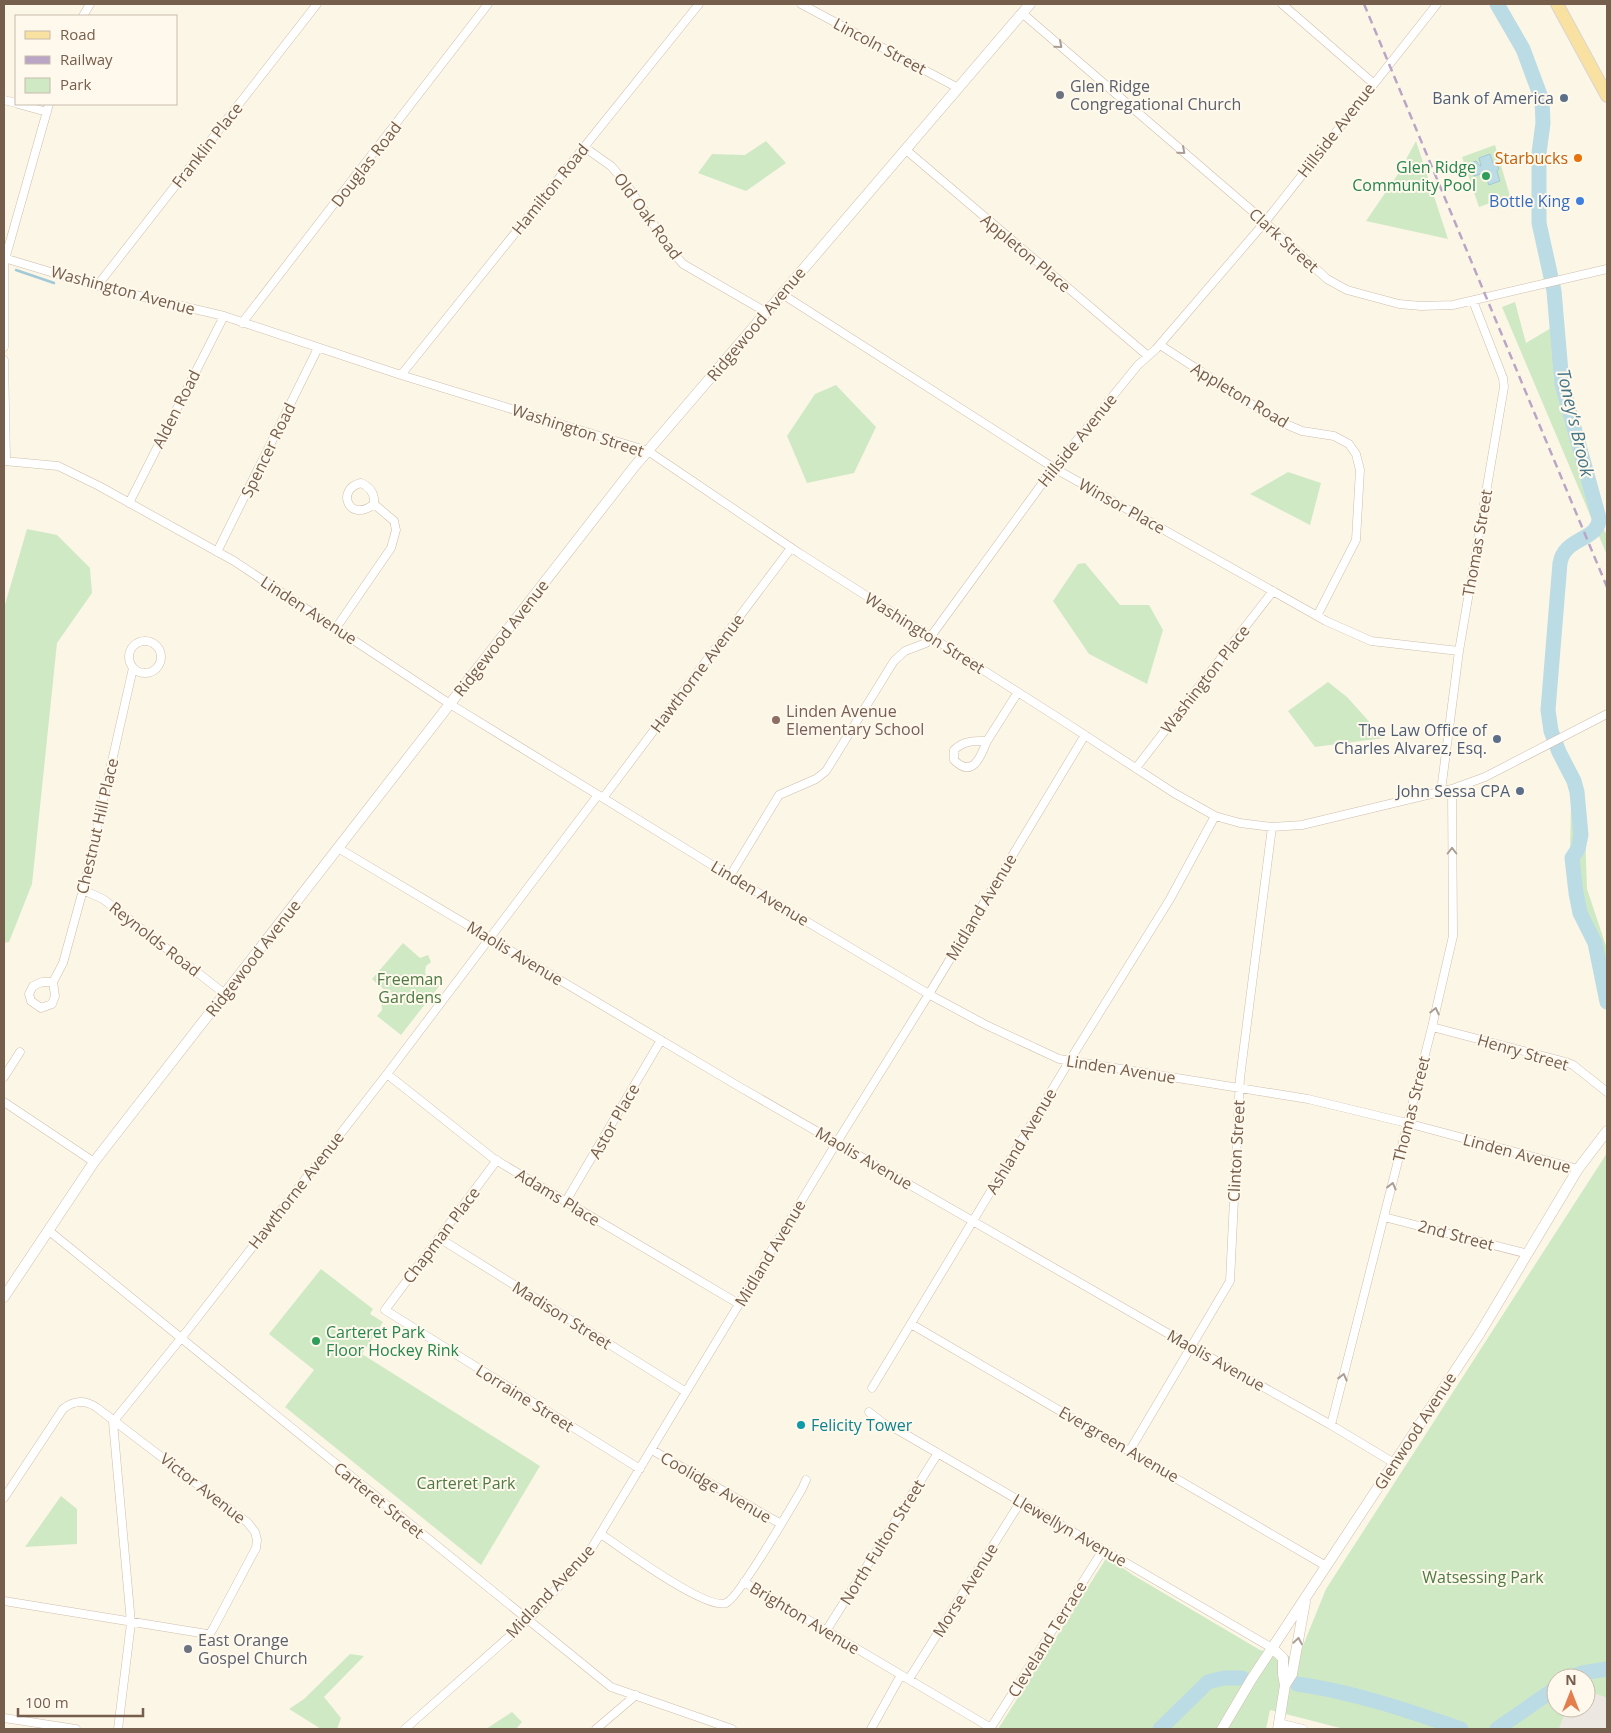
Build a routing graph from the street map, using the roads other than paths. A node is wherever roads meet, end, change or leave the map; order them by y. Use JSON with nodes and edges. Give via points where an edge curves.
{"nodes":[{"id":1,"x":90,"y":4,"type":"edge"},
{"id":2,"x":317,"y":4,"type":"edge"},
{"id":3,"x":488,"y":4,"type":"edge"},
{"id":4,"x":700,"y":4,"type":"edge"},
{"id":5,"x":801,"y":4,"type":"edge"},
{"id":6,"x":1030,"y":4,"type":"edge"},
{"id":7,"x":1282,"y":4,"type":"edge"},
{"id":8,"x":1437,"y":4,"type":"edge"},
{"id":9,"x":1557,"y":4,"type":"edge"},
{"id":10,"x":1022,"y":13,"type":"junction"},
{"id":11,"x":84,"y":15,"type":"edge"},
{"id":12,"x":1373,"y":83,"type":"junction"},
{"id":13,"x":958,"y":88,"type":"junction"},
{"id":14,"x":1607,"y":96,"type":"edge"},
{"id":15,"x":29,"y":105,"type":"edge"},
{"id":16,"x":48,"y":108,"type":"edge"},
{"id":17,"x":584,"y":147,"type":"junction"},
{"id":18,"x":905,"y":149,"type":"junction"},
{"id":19,"x":1265,"y":222,"type":"junction"},
{"id":20,"x":5,"y":258,"type":"edge"},
{"id":21,"x":1607,"y":269,"type":"edge"},
{"id":22,"x":97,"y":286,"type":"junction"},
{"id":23,"x":782,"y":294,"type":"junction"},
{"id":24,"x":1473,"y":301,"type":"junction"},
{"id":25,"x":766,"y":312,"type":"junction"},
{"id":26,"x":224,"y":316,"type":"junction"},
{"id":27,"x":242,"y":323,"type":"junction"},
{"id":28,"x":1160,"y":345,"type":"junction"},
{"id":29,"x":4,"y":347,"type":"edge"},
{"id":30,"x":318,"y":348,"type":"junction"},
{"id":31,"x":1148,"y":356,"type":"junction"},
{"id":32,"x":4,"y":360,"type":"edge"},
{"id":33,"x":401,"y":375,"type":"junction"},
{"id":34,"x":648,"y":451,"type":"junction"},
{"id":35,"x":5,"y":461,"type":"edge"},
{"id":36,"x":1054,"y":468,"type":"junction"},
{"id":37,"x":129,"y":503,"type":"junction"},
{"id":38,"x":374,"y":504,"type":"dead end"},
{"id":39,"x":791,"y":548,"type":"junction"},
{"id":40,"x":218,"y":552,"type":"junction"},
{"id":41,"x":1273,"y":591,"type":"junction"},
{"id":42,"x":1317,"y":616,"type":"junction"},
{"id":43,"x":336,"y":628,"type":"junction"},
{"id":44,"x":931,"y":637,"type":"junction"},
{"id":45,"x":1459,"y":652,"type":"junction"},
{"id":46,"x":133,"y":668,"type":"junction"},
{"id":47,"x":1018,"y":692,"type":"junction"},
{"id":48,"x":450,"y":704,"type":"junction"},
{"id":49,"x":1607,"y":714,"type":"edge"},
{"id":50,"x":1085,"y":735,"type":"junction"},
{"id":51,"x":988,"y":741,"type":"junction"},
{"id":52,"x":1136,"y":768,"type":"junction"},
{"id":53,"x":1452,"y":789,"type":"junction"},
{"id":54,"x":1441,"y":791,"type":"junction"},
{"id":55,"x":601,"y":797,"type":"junction"},
{"id":56,"x":1215,"y":816,"type":"junction"},
{"id":57,"x":1272,"y":827,"type":"junction"},
{"id":58,"x":338,"y":848,"type":"junction"},
{"id":59,"x":730,"y":876,"type":"junction"},
{"id":60,"x":83,"y":890,"type":"junction"},
{"id":61,"x":490,"y":938,"type":"junction"},
{"id":62,"x":53,"y":982,"type":"dead end"},
{"id":63,"x":225,"y":994,"type":"junction"},
{"id":64,"x":929,"y":994,"type":"junction"},
{"id":65,"x":1432,"y":1027,"type":"junction"},
{"id":66,"x":661,"y":1040,"type":"junction"},
{"id":67,"x":20,"y":1052,"type":"dead end"},
{"id":68,"x":1070,"y":1060,"type":"junction"},
{"id":69,"x":386,"y":1074,"type":"junction"},
{"id":70,"x":4,"y":1077,"type":"edge"},
{"id":71,"x":1239,"y":1088,"type":"junction"},
{"id":72,"x":1607,"y":1092,"type":"edge"},
{"id":73,"x":4,"y":1102,"type":"edge"},
{"id":74,"x":1408,"y":1123,"type":"junction"},
{"id":75,"x":1607,"y":1131,"type":"edge"},
{"id":76,"x":837,"y":1142,"type":"junction"},
{"id":77,"x":497,"y":1160,"type":"junction"},
{"id":78,"x":94,"y":1162,"type":"junction"},
{"id":79,"x":1578,"y":1169,"type":"junction"},
{"id":80,"x":566,"y":1202,"type":"junction"},
{"id":81,"x":1384,"y":1217,"type":"junction"},
{"id":82,"x":973,"y":1221,"type":"junction"},
{"id":83,"x":48,"y":1230,"type":"junction"},
{"id":84,"x":439,"y":1238,"type":"junction"},
{"id":85,"x":1528,"y":1254,"type":"junction"},
{"id":86,"x":4,"y":1297,"type":"edge"},
{"id":87,"x":739,"y":1304,"type":"junction"},
{"id":88,"x":384,"y":1310,"type":"joint"},
{"id":89,"x":911,"y":1324,"type":"junction"},
{"id":90,"x":181,"y":1338,"type":"junction"},
{"id":91,"x":1190,"y":1346,"type":"junction"},
{"id":92,"x":872,"y":1388,"type":"dead end"},
{"id":93,"x":686,"y":1392,"type":"junction"},
{"id":94,"x":869,"y":1412,"type":"dead end"},
{"id":95,"x":114,"y":1420,"type":"junction"},
{"id":96,"x":1331,"y":1425,"type":"junction"},
{"id":97,"x":652,"y":1450,"type":"junction"},
{"id":98,"x":1130,"y":1450,"type":"junction"},
{"id":99,"x":938,"y":1453,"type":"junction"},
{"id":100,"x":1394,"y":1463,"type":"junction"},
{"id":101,"x":640,"y":1469,"type":"junction"},
{"id":102,"x":806,"y":1480,"type":"dead end"},
{"id":103,"x":4,"y":1498,"type":"edge"},
{"id":104,"x":1021,"y":1501,"type":"junction"},
{"id":105,"x":781,"y":1524,"type":"junction"},
{"id":106,"x":601,"y":1534,"type":"junction"},
{"id":107,"x":1104,"y":1550,"type":"junction"},
{"id":108,"x":1326,"y":1566,"type":"junction"},
{"id":109,"x":744,"y":1582,"type":"junction"},
{"id":110,"x":1307,"y":1596,"type":"junction"},
{"id":111,"x":4,"y":1601,"type":"edge"},
{"id":112,"x":529,"y":1619,"type":"junction"},
{"id":113,"x":131,"y":1623,"type":"junction"},
{"id":114,"x":826,"y":1630,"type":"junction"},
{"id":115,"x":1272,"y":1648,"type":"junction"},
{"id":116,"x":905,"y":1677,"type":"junction"},
{"id":117,"x":1285,"y":1685,"type":"junction"},
{"id":118,"x":636,"y":1696,"type":"junction"},
{"id":119,"x":4,"y":1718,"type":"edge"},
{"id":120,"x":21,"y":1725,"type":"edge"},
{"id":121,"x":1278,"y":1726,"type":"edge"},
{"id":122,"x":990,"y":1728,"type":"edge"},
{"id":123,"x":76,"y":1729,"type":"edge"},
{"id":124,"x":118,"y":1729,"type":"edge"},
{"id":125,"x":405,"y":1729,"type":"edge"},
{"id":126,"x":596,"y":1729,"type":"edge"},
{"id":127,"x":732,"y":1729,"type":"edge"},
{"id":128,"x":871,"y":1729,"type":"edge"},
{"id":129,"x":1222,"y":1729,"type":"edge"},
{"id":130,"x":1303,"y":1729,"type":"edge"}],
"edges":[{"from":1,"to":11,"type":"street"},
{"from":2,"to":22,"type":"street","name":"Franklin Place"},
{"from":3,"to":27,"type":"street","name":"Douglas Road"},
{"from":4,"to":17,"type":"street","name":"Hamilton Road"},
{"from":5,"to":13,"type":"street","name":"Lincoln Street"},
{"from":6,"to":10,"type":"street","name":"Ridgewood Avenue"},
{"from":7,"to":12,"type":"street"},
{"from":8,"to":12,"type":"street","name":"Hillside Avenue"},
{"from":9,"to":14,"type":"main road"},
{"from":10,"to":13,"type":"street","name":"Ridgewood Avenue"},
{"from":10,"to":19,"type":"street","name":"Clark Street","one_way":true},
{"from":12,"to":19,"type":"street","name":"Hillside Avenue"},
{"from":13,"to":18,"type":"street","name":"Ridgewood Avenue"},
{"from":15,"to":16,"type":"street"},
{"from":16,"to":20,"type":"street"},
{"from":17,"to":25,"type":"street","name":"Old Oak Road","via":[[611,166],[625,182],[683,264]]},
{"from":17,"to":33,"type":"street","name":"Hamilton Road"},
{"from":18,"to":23,"type":"street","name":"Ridgewood Avenue"},
{"from":18,"to":31,"type":"street","name":"Appleton Place"},
{"from":19,"to":24,"type":"street","name":"Clark Street","via":[[1328,279],[1347,290],[1410,306],[1442,306]]},
{"from":19,"to":28,"type":"street","name":"Hillside Avenue"},
{"from":20,"to":22,"type":"street","name":"Washington Avenue"},
{"from":20,"to":29,"type":"street"},
{"from":21,"to":24,"type":"street","name":"Clark Street"},
{"from":22,"to":26,"type":"street","name":"Washington Avenue"},
{"from":23,"to":25,"type":"street","name":"Ridgewood Avenue"},
{"from":23,"to":36,"type":"street","name":"Winsor Place"},
{"from":24,"to":45,"type":"street","name":"Thomas Street","via":[[1504,387]]},
{"from":25,"to":34,"type":"street","name":"Ridgewood Avenue"},
{"from":26,"to":27,"type":"street","name":"Washington Avenue"},
{"from":26,"to":37,"type":"street","name":"Alden Road"},
{"from":27,"to":30,"type":"street","name":"Washington Street"},
{"from":28,"to":31,"type":"street","name":"Hillside Avenue"},
{"from":28,"to":42,"type":"street","name":"Appleton Road","via":[[1276,420],[1302,431],[1334,436],[1350,444],[1356,454],[1360,470],[1356,540]]},
{"from":30,"to":33,"type":"street","name":"Washington Street"},
{"from":30,"to":40,"type":"street","name":"Spencer Road"},
{"from":31,"to":36,"type":"street","name":"Hillside Avenue"},
{"from":32,"to":35,"type":"street"},
{"from":33,"to":34,"type":"street","name":"Washington Street"},
{"from":34,"to":39,"type":"street","name":"Washington Street"},
{"from":34,"to":48,"type":"street","name":"Ridgewood Avenue"},
{"from":35,"to":37,"type":"street","name":"Linden Avenue","via":[[58,466]]},
{"from":36,"to":41,"type":"street","name":"Winsor Place"},
{"from":36,"to":44,"type":"street","name":"Hillside Avenue"},
{"from":37,"to":40,"type":"street","name":"Linden Avenue"},
{"from":38,"to":43,"type":"street","via":[[394,520],[393,543]]},
{"from":39,"to":44,"type":"street","name":"Washington Street"},
{"from":39,"to":55,"type":"street","name":"Hawthorne Avenue"},
{"from":40,"to":43,"type":"street","name":"Linden Avenue"},
{"from":41,"to":42,"type":"street","name":"Winsor Place"},
{"from":41,"to":52,"type":"street","name":"Washington Place"},
{"from":42,"to":45,"type":"street","name":"Winsor Place","via":[[1372,641]]},
{"from":43,"to":48,"type":"street","name":"Linden Avenue"},
{"from":44,"to":47,"type":"street","name":"Washington Street"},
{"from":44,"to":59,"type":"street","name":"Hillside Avenue","via":[[894,661],[826,771],[816,779],[779,795]]},
{"from":45,"to":54,"type":"street","name":"Thomas Street"},
{"from":46,"to":46,"type":"street","via":[[146,673],[156,669],[161,657],[158,648],[145,641],[135,644],[128,657]]},
{"from":46,"to":60,"type":"street","name":"Chestnut Hill Place"},
{"from":47,"to":50,"type":"street","name":"Washington Street"},
{"from":47,"to":51,"type":"street"},
{"from":48,"to":55,"type":"street","name":"Linden Avenue"},
{"from":48,"to":58,"type":"street","name":"Ridgewood Avenue"},
{"from":49,"to":53,"type":"street","name":"Washington Street","via":[[1486,777]]},
{"from":50,"to":52,"type":"street","name":"Washington Street"},
{"from":50,"to":64,"type":"street","name":"Midland Avenue"},
{"from":51,"to":51,"type":"street","via":[[961,744],[954,750],[954,760],[965,766],[976,764]]},
{"from":52,"to":56,"type":"street","name":"Washington Street"},
{"from":53,"to":54,"type":"street","name":"Washington Street"},
{"from":65,"to":53,"type":"street","name":"Thomas Street","one_way":true,"via":[[1453,936]]},
{"from":54,"to":57,"type":"street","name":"Washington Street","via":[[1302,825]]},
{"from":55,"to":59,"type":"street","name":"Linden Avenue"},
{"from":55,"to":61,"type":"street","name":"Hawthorne Avenue"},
{"from":56,"to":57,"type":"street","name":"Washington Street"},
{"from":56,"to":68,"type":"street","name":"Ashland Avenue","via":[[1170,899]]},
{"from":57,"to":71,"type":"street","name":"Clinton Street"},
{"from":58,"to":61,"type":"street","name":"Maolis Avenue"},
{"from":58,"to":63,"type":"street","name":"Ridgewood Avenue"},
{"from":59,"to":64,"type":"street","name":"Linden Avenue"},
{"from":60,"to":62,"type":"street","name":"Chestnut Hill Place","via":[[63,963]]},
{"from":60,"to":63,"type":"street","name":"Reynolds Road","via":[[103,898]]},
{"from":61,"to":66,"type":"street","name":"Maolis Avenue"},
{"from":61,"to":69,"type":"street","name":"Hawthorne Avenue"},
{"from":63,"to":78,"type":"street","name":"Ridgewood Avenue"},
{"from":64,"to":68,"type":"street","name":"Linden Avenue","via":[[984,1024],[1059,1059]]},
{"from":64,"to":76,"type":"street","name":"Midland Avenue"},
{"from":65,"to":72,"type":"street","name":"Henry Street","via":[[1566,1062]]},
{"from":65,"to":74,"type":"street","name":"Thomas Street"},
{"from":66,"to":76,"type":"street","name":"Maolis Avenue"},
{"from":66,"to":80,"type":"street","name":"Astor Place"},
{"from":67,"to":70,"type":"street"},
{"from":68,"to":71,"type":"street","name":"Linden Avenue"},
{"from":68,"to":82,"type":"street","name":"Ashland Avenue"},
{"from":69,"to":77,"type":"street","name":"Adams Place"},
{"from":69,"to":90,"type":"street","name":"Hawthorne Avenue"},
{"from":71,"to":74,"type":"street","name":"Linden Avenue","via":[[1308,1099]]},
{"from":71,"to":91,"type":"street","name":"Clinton Street","via":[[1230,1280]]},
{"from":73,"to":78,"type":"street"},
{"from":74,"to":79,"type":"street","name":"Linden Avenue"},
{"from":81,"to":74,"type":"street","name":"Thomas Street","one_way":true},
{"from":75,"to":79,"type":"street","name":"Glenwood Avenue"},
{"from":76,"to":82,"type":"street","name":"Maolis Avenue"},
{"from":76,"to":87,"type":"street","name":"Midland Avenue"},
{"from":77,"to":80,"type":"street","name":"Adams Place"},
{"from":77,"to":84,"type":"street","name":"Chapman Place"},
{"from":78,"to":83,"type":"street","name":"Ridgewood Avenue"},
{"from":79,"to":85,"type":"street","name":"Glenwood Avenue"},
{"from":80,"to":87,"type":"street","name":"Adams Place"},
{"from":81,"to":85,"type":"street","name":"2nd Street"},
{"from":96,"to":81,"type":"street","name":"Thomas Street","one_way":true},
{"from":82,"to":89,"type":"street","name":"Ashland Avenue"},
{"from":82,"to":91,"type":"street","name":"Maolis Avenue"},
{"from":83,"to":86,"type":"street","name":"Ridgewood Avenue"},
{"from":83,"to":90,"type":"street","name":"Carteret Street"},
{"from":84,"to":88,"type":"street","name":"Chapman Place"},
{"from":84,"to":93,"type":"street","name":"Madison Street"},
{"from":85,"to":100,"type":"street","name":"Glenwood Avenue"},
{"from":87,"to":93,"type":"street","name":"Midland Avenue"},
{"from":88,"to":101,"type":"street","name":"Lorraine Street"},
{"from":89,"to":92,"type":"street","name":"Ashland Avenue"},
{"from":89,"to":98,"type":"street","name":"Evergreen Avenue"},
{"from":90,"to":95,"type":"street","name":"Hawthorne Avenue"},
{"from":90,"to":112,"type":"street","name":"Carteret Street"},
{"from":91,"to":96,"type":"street","name":"Maolis Avenue"},
{"from":91,"to":98,"type":"street","name":"Clinton Street"},
{"from":93,"to":97,"type":"street","name":"Midland Avenue"},
{"from":94,"to":99,"type":"street","name":"Llewellyn Avenue"},
{"from":95,"to":103,"type":"street","via":[[87,1402],[67,1406]]},
{"from":95,"to":113,"type":"street"},
{"from":95,"to":113,"type":"street","name":"Victor Avenue","via":[[248,1523],[257,1540],[254,1555],[211,1632]]},
{"from":96,"to":100,"type":"street","name":"Maolis Avenue"},
{"from":97,"to":101,"type":"street","name":"Midland Avenue"},
{"from":97,"to":105,"type":"street","name":"Coolidge Avenue"},
{"from":98,"to":108,"type":"street","name":"Evergreen Avenue"},
{"from":99,"to":104,"type":"street","name":"Llewellyn Avenue"},
{"from":99,"to":114,"type":"street","name":"North Fulton Street"},
{"from":100,"to":108,"type":"street","name":"Glenwood Avenue"},
{"from":101,"to":106,"type":"street","name":"Midland Avenue"},
{"from":102,"to":105,"type":"street"},
{"from":104,"to":107,"type":"street","name":"Llewellyn Avenue"},
{"from":104,"to":116,"type":"street","name":"Morse Avenue"},
{"from":105,"to":109,"type":"street"},
{"from":106,"to":109,"type":"street","name":"Brighton Avenue","via":[[665,1578],[711,1603],[728,1603]]},
{"from":106,"to":112,"type":"street","name":"Midland Avenue","via":[[588,1554]]},
{"from":107,"to":115,"type":"street","name":"Llewellyn Avenue"},
{"from":107,"to":122,"type":"street","name":"Cleveland Terrace"},
{"from":108,"to":110,"type":"street","name":"Glenwood Avenue"},
{"from":109,"to":114,"type":"street","name":"Brighton Avenue"},
{"from":110,"to":115,"type":"street","name":"Glenwood Avenue"},
{"from":117,"to":110,"type":"street","one_way":true,"via":[[1292,1674]]},
{"from":111,"to":113,"type":"street"},
{"from":112,"to":118,"type":"street","name":"Carteret Street","via":[[611,1687]]},
{"from":112,"to":125,"type":"street","name":"Midland Avenue"},
{"from":113,"to":124,"type":"street"},
{"from":114,"to":116,"type":"street","name":"Brighton Avenue"},
{"from":115,"to":117,"type":"street","via":[[1283,1658]]},
{"from":115,"to":129,"type":"street","name":"Glenwood Avenue"},
{"from":116,"to":122,"type":"street","name":"Brighton Avenue"},
{"from":116,"to":128,"type":"street","name":"Morse Avenue"},
{"from":117,"to":121,"type":"street"},
{"from":118,"to":126,"type":"street"},
{"from":118,"to":127,"type":"street","name":"Carteret Street"},
{"from":119,"to":120,"type":"street"},
{"from":120,"to":123,"type":"street"},
{"from":121,"to":130,"type":"street"}]}
